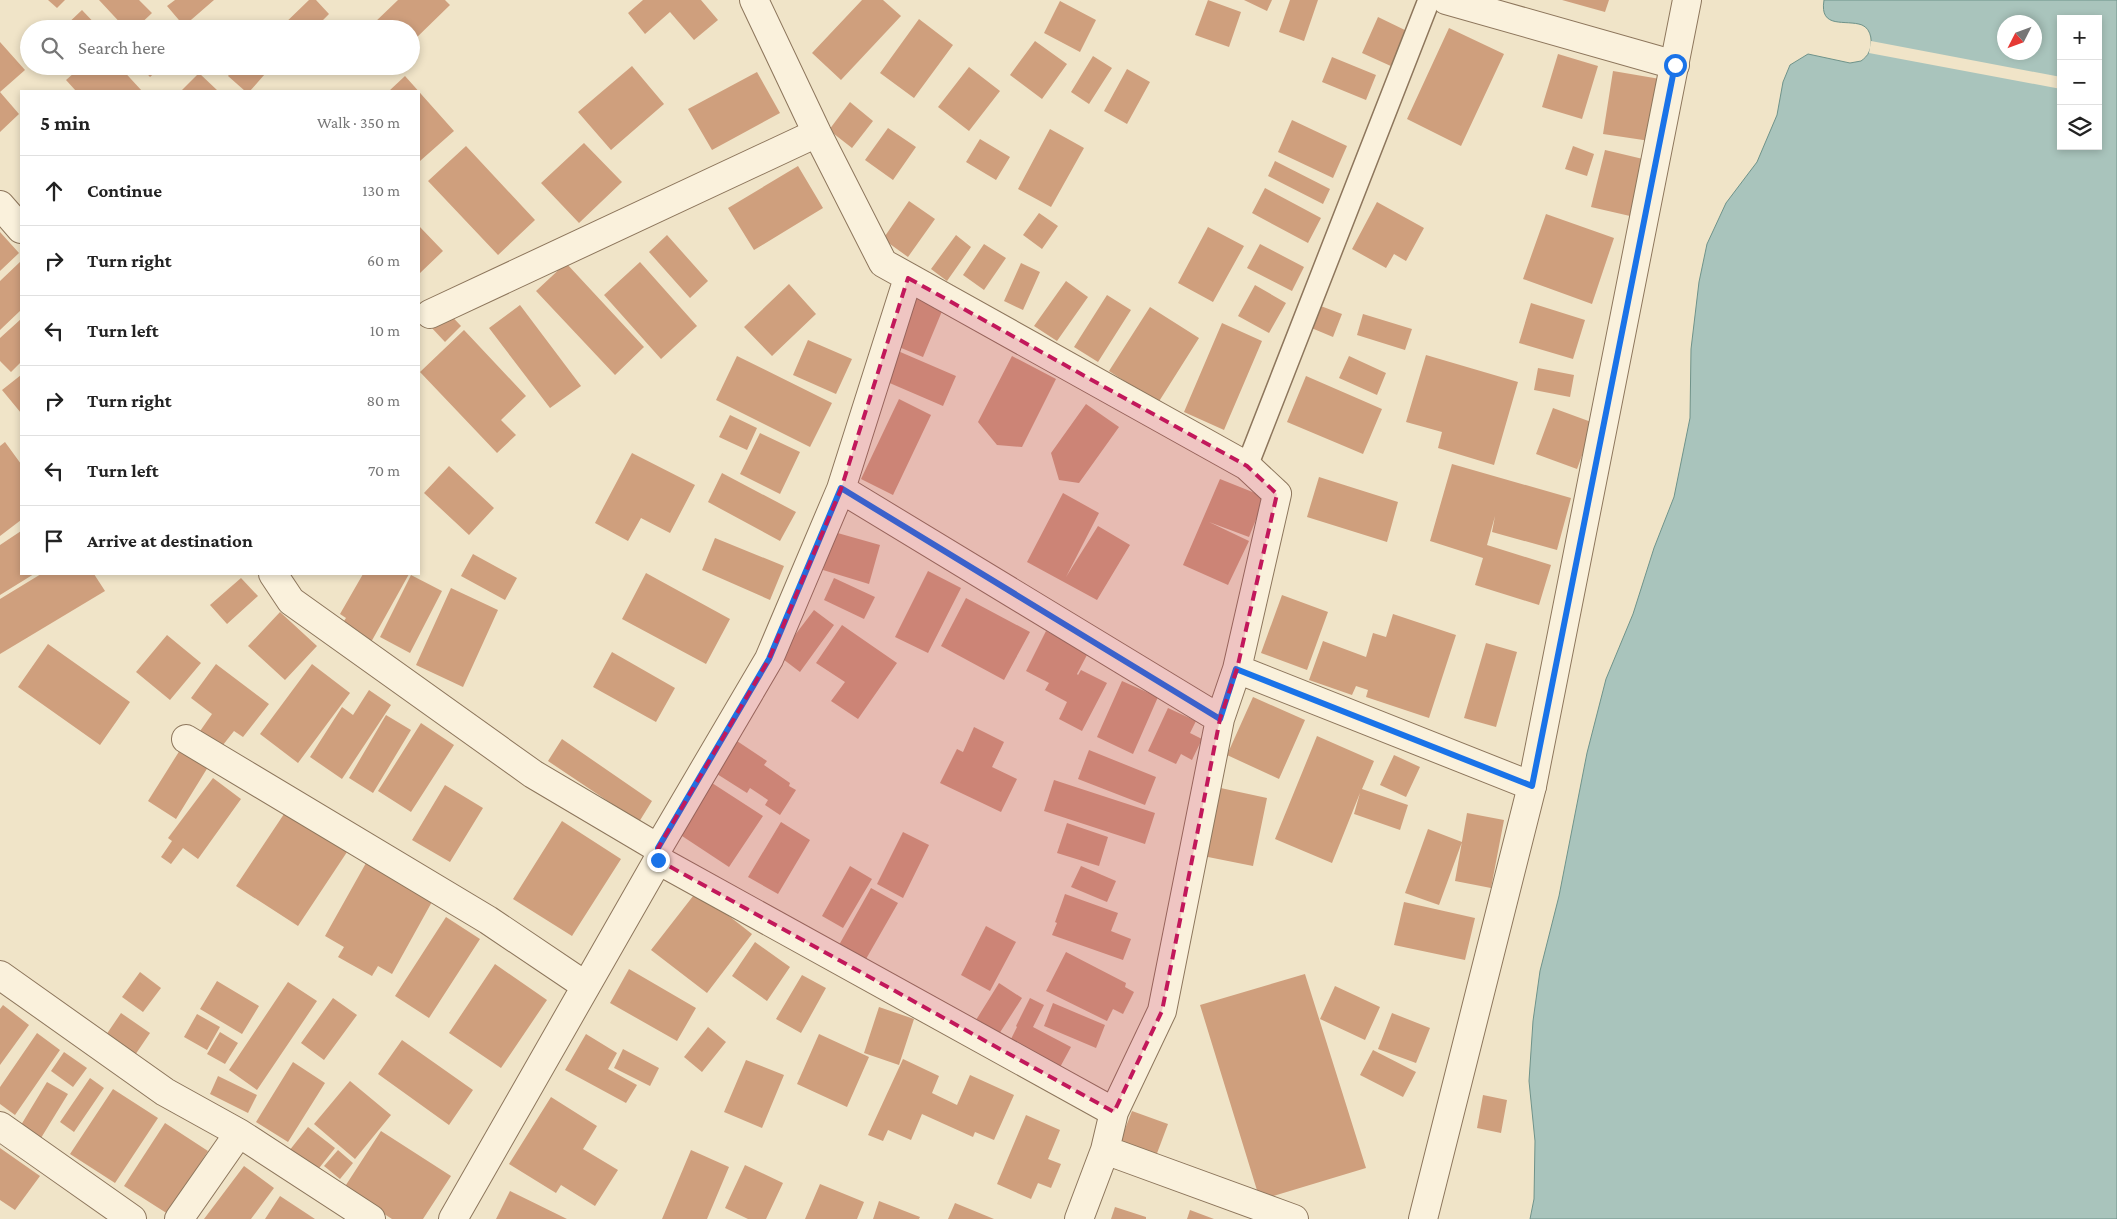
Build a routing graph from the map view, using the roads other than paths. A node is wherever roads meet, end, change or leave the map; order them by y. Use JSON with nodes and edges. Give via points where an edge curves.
{"nodes":[{"id":1,"x":754,"y":0,"type":"edge"},
{"id":2,"x":1429,"y":0,"type":"edge"},
{"id":3,"x":1446,"y":0,"type":"edge"},
{"id":4,"x":1687,"y":0,"type":"edge"},
{"id":5,"x":1675,"y":65,"type":"junction"},
{"id":6,"x":817,"y":133,"type":"junction"},
{"id":7,"x":0,"y":205,"type":"edge"},
{"id":8,"x":20,"y":228,"type":"edge"},
{"id":9,"x":908,"y":278,"type":"junction"},
{"id":10,"x":430,"y":314,"type":"dead end"},
{"id":11,"x":1247,"y":466,"type":"junction"},
{"id":12,"x":841,"y":488,"type":"junction"},
{"id":13,"x":274,"y":575,"type":"edge"},
{"id":14,"x":1236,"y":669,"type":"junction"},
{"id":15,"x":1220,"y":719,"type":"junction"},
{"id":16,"x":186,"y":740,"type":"dead end"},
{"id":17,"x":1532,"y":786,"type":"junction"},
{"id":18,"x":658,"y":854,"type":"junction"},
{"id":19,"x":0,"y":975,"type":"edge"},
{"id":20,"x":586,"y":986,"type":"junction"},
{"id":21,"x":1114,"y":1112,"type":"junction"},
{"id":22,"x":0,"y":1126,"type":"edge"},
{"id":23,"x":239,"y":1133,"type":"junction"},
{"id":24,"x":1105,"y":1150,"type":"junction"},
{"id":25,"x":132,"y":1219,"type":"edge"},
{"id":26,"x":179,"y":1219,"type":"edge"},
{"id":27,"x":371,"y":1219,"type":"edge"},
{"id":28,"x":453,"y":1219,"type":"edge"},
{"id":29,"x":1079,"y":1219,"type":"edge"},
{"id":30,"x":1294,"y":1219,"type":"edge"},
{"id":31,"x":1423,"y":1219,"type":"edge"}],
"edges":[{"from":1,"to":6,"type":"street"},
{"from":2,"to":11,"type":"lane"},
{"from":3,"to":5,"type":"street"},
{"from":4,"to":5,"type":"street"},
{"from":5,"to":17,"type":"street"},
{"from":6,"to":9,"type":"street","via":[[883,263]]},
{"from":6,"to":10,"type":"street"},
{"from":7,"to":8,"type":"street"},
{"from":9,"to":11,"type":"street"},
{"from":9,"to":12,"type":"street"},
{"from":11,"to":14,"type":"street","via":[[1277,494]]},
{"from":12,"to":15,"type":"street"},
{"from":12,"to":18,"type":"street","via":[[769,659]]},
{"from":13,"to":18,"type":"street","via":[[291,601],[533,774]]},
{"from":14,"to":15,"type":"street"},
{"from":14,"to":17,"type":"street"},
{"from":15,"to":21,"type":"street","via":[[1162,1011]]},
{"from":16,"to":20,"type":"street","via":[[488,920]]},
{"from":17,"to":31,"type":"street"},
{"from":18,"to":20,"type":"street"},
{"from":18,"to":21,"type":"street"},
{"from":19,"to":23,"type":"street","via":[[165,1092]]},
{"from":20,"to":28,"type":"street"},
{"from":21,"to":24,"type":"street"},
{"from":22,"to":25,"type":"street"},
{"from":23,"to":26,"type":"street"},
{"from":23,"to":27,"type":"street"},
{"from":24,"to":29,"type":"street"},
{"from":24,"to":30,"type":"street"}]}
